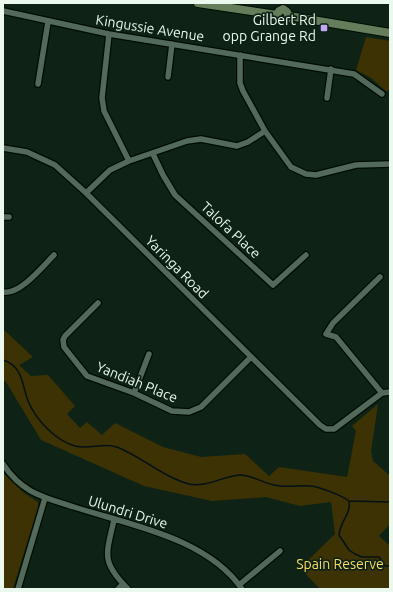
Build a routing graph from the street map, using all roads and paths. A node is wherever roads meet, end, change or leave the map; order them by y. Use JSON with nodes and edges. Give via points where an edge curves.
{"nodes":[{"id":1,"x":198,"y":3,"type":"edge"},
{"id":2,"x":281,"y":9,"type":"edge"},
{"id":3,"x":3,"y":11,"type":"edge"},
{"id":4,"x":48,"y":22,"type":"junction"},
{"id":5,"x":390,"y":33,"type":"edge"},
{"id":6,"x":109,"y":34,"type":"junction"},
{"id":7,"x":172,"y":44,"type":"junction"},
{"id":8,"x":240,"y":55,"type":"junction"},
{"id":9,"x":331,"y":69,"type":"junction"},
{"id":10,"x":168,"y":77,"type":"dead end"},
{"id":11,"x":38,"y":84,"type":"dead end"},
{"id":12,"x":382,"y":94,"type":"dead end"},
{"id":13,"x":327,"y":98,"type":"dead end"},
{"id":14,"x":266,"y":131,"type":"junction"},
{"id":15,"x":3,"y":148,"type":"edge"},
{"id":16,"x":152,"y":154,"type":"junction"},
{"id":17,"x":129,"y":161,"type":"junction"},
{"id":18,"x":390,"y":164,"type":"edge"},
{"id":19,"x":86,"y":193,"type":"junction"},
{"id":20,"x":54,"y":255,"type":"dead end"},
{"id":21,"x":306,"y":255,"type":"dead end"},
{"id":22,"x":380,"y":277,"type":"dead end"},
{"id":23,"x":3,"y":292,"type":"edge"},
{"id":24,"x":98,"y":302,"type":"dead end"},
{"id":25,"x":149,"y":354,"type":"dead end"},
{"id":26,"x":251,"y":357,"type":"junction"},
{"id":27,"x":390,"y":392,"type":"edge"},
{"id":28,"x":134,"y":393,"type":"junction"},
{"id":29,"x":382,"y":393,"type":"junction"},
{"id":30,"x":3,"y":464,"type":"edge"},
{"id":31,"x":45,"y":498,"type":"junction"},
{"id":32,"x":114,"y":520,"type":"junction"},
{"id":33,"x":280,"y":551,"type":"dead end"},
{"id":34,"x":123,"y":584,"type":"junction"},
{"id":35,"x":241,"y":587,"type":"edge"},
{"id":36,"x":18,"y":589,"type":"edge"},
{"id":37,"x":118,"y":589,"type":"edge"},
{"id":38,"x":128,"y":589,"type":"edge"}],
"edges":[{"from":1,"to":2,"type":"main road"},
{"from":2,"to":5,"type":"main road","via":[[289,16]]},
{"from":3,"to":4,"type":"street","name":"Kingussie Avenue"},
{"from":4,"to":6,"type":"street","name":"Kingussie Avenue"},
{"from":4,"to":11,"type":"street"},
{"from":6,"to":7,"type":"street","name":"Kingussie Avenue"},
{"from":6,"to":17,"type":"street","via":[[102,92],[103,105]]},
{"from":7,"to":8,"type":"street","name":"Kingussie Avenue"},
{"from":7,"to":10,"type":"street"},
{"from":8,"to":9,"type":"street","name":"Kingussie Avenue"},
{"from":8,"to":14,"type":"street","via":[[240,82]]},
{"from":9,"to":12,"type":"street","name":"Kingussie Avenue","via":[[360,77]]},
{"from":9,"to":13,"type":"street"},
{"from":14,"to":16,"type":"street","via":[[237,146],[201,139],[187,141]]},
{"from":14,"to":18,"type":"street","via":[[291,167],[306,174],[325,174],[356,165]]},
{"from":15,"to":19,"type":"street","name":"Yaringa Road","via":[[27,152],[55,166]]},
{"from":16,"to":17,"type":"street"},
{"from":16,"to":21,"type":"street","name":"Talofa Place","via":[[175,195],[273,285]]},
{"from":17,"to":19,"type":"street","via":[[110,170]]},
{"from":19,"to":26,"type":"street","name":"Yaringa Road"},
{"from":20,"to":23,"type":"street","via":[[18,289],[9,293]]},
{"from":22,"to":29,"type":"street","via":[[326,334],[336,337]]},
{"from":24,"to":28,"type":"street","name":"Yandiah Place","via":[[65,336],[64,347],[87,376]]},
{"from":25,"to":28,"type":"street"},
{"from":26,"to":28,"type":"street","name":"Yandiah Place","via":[[213,396],[189,412],[172,411]]},
{"from":26,"to":29,"type":"street","name":"Yaringa Road","via":[[326,429],[334,429]]},
{"from":27,"to":29,"type":"street"},
{"from":30,"to":31,"type":"street","name":"Ulundri Drive","via":[[24,489]]},
{"from":31,"to":32,"type":"street","name":"Ulundri Drive"},
{"from":31,"to":36,"type":"street"},
{"from":32,"to":34,"type":"street","via":[[107,553],[112,572]]},
{"from":32,"to":35,"type":"street","name":"Ulundri Drive","via":[[190,546],[216,562]]},
{"from":33,"to":35,"type":"street"},
{"from":34,"to":37,"type":"street"},
{"from":34,"to":38,"type":"street"}]}
